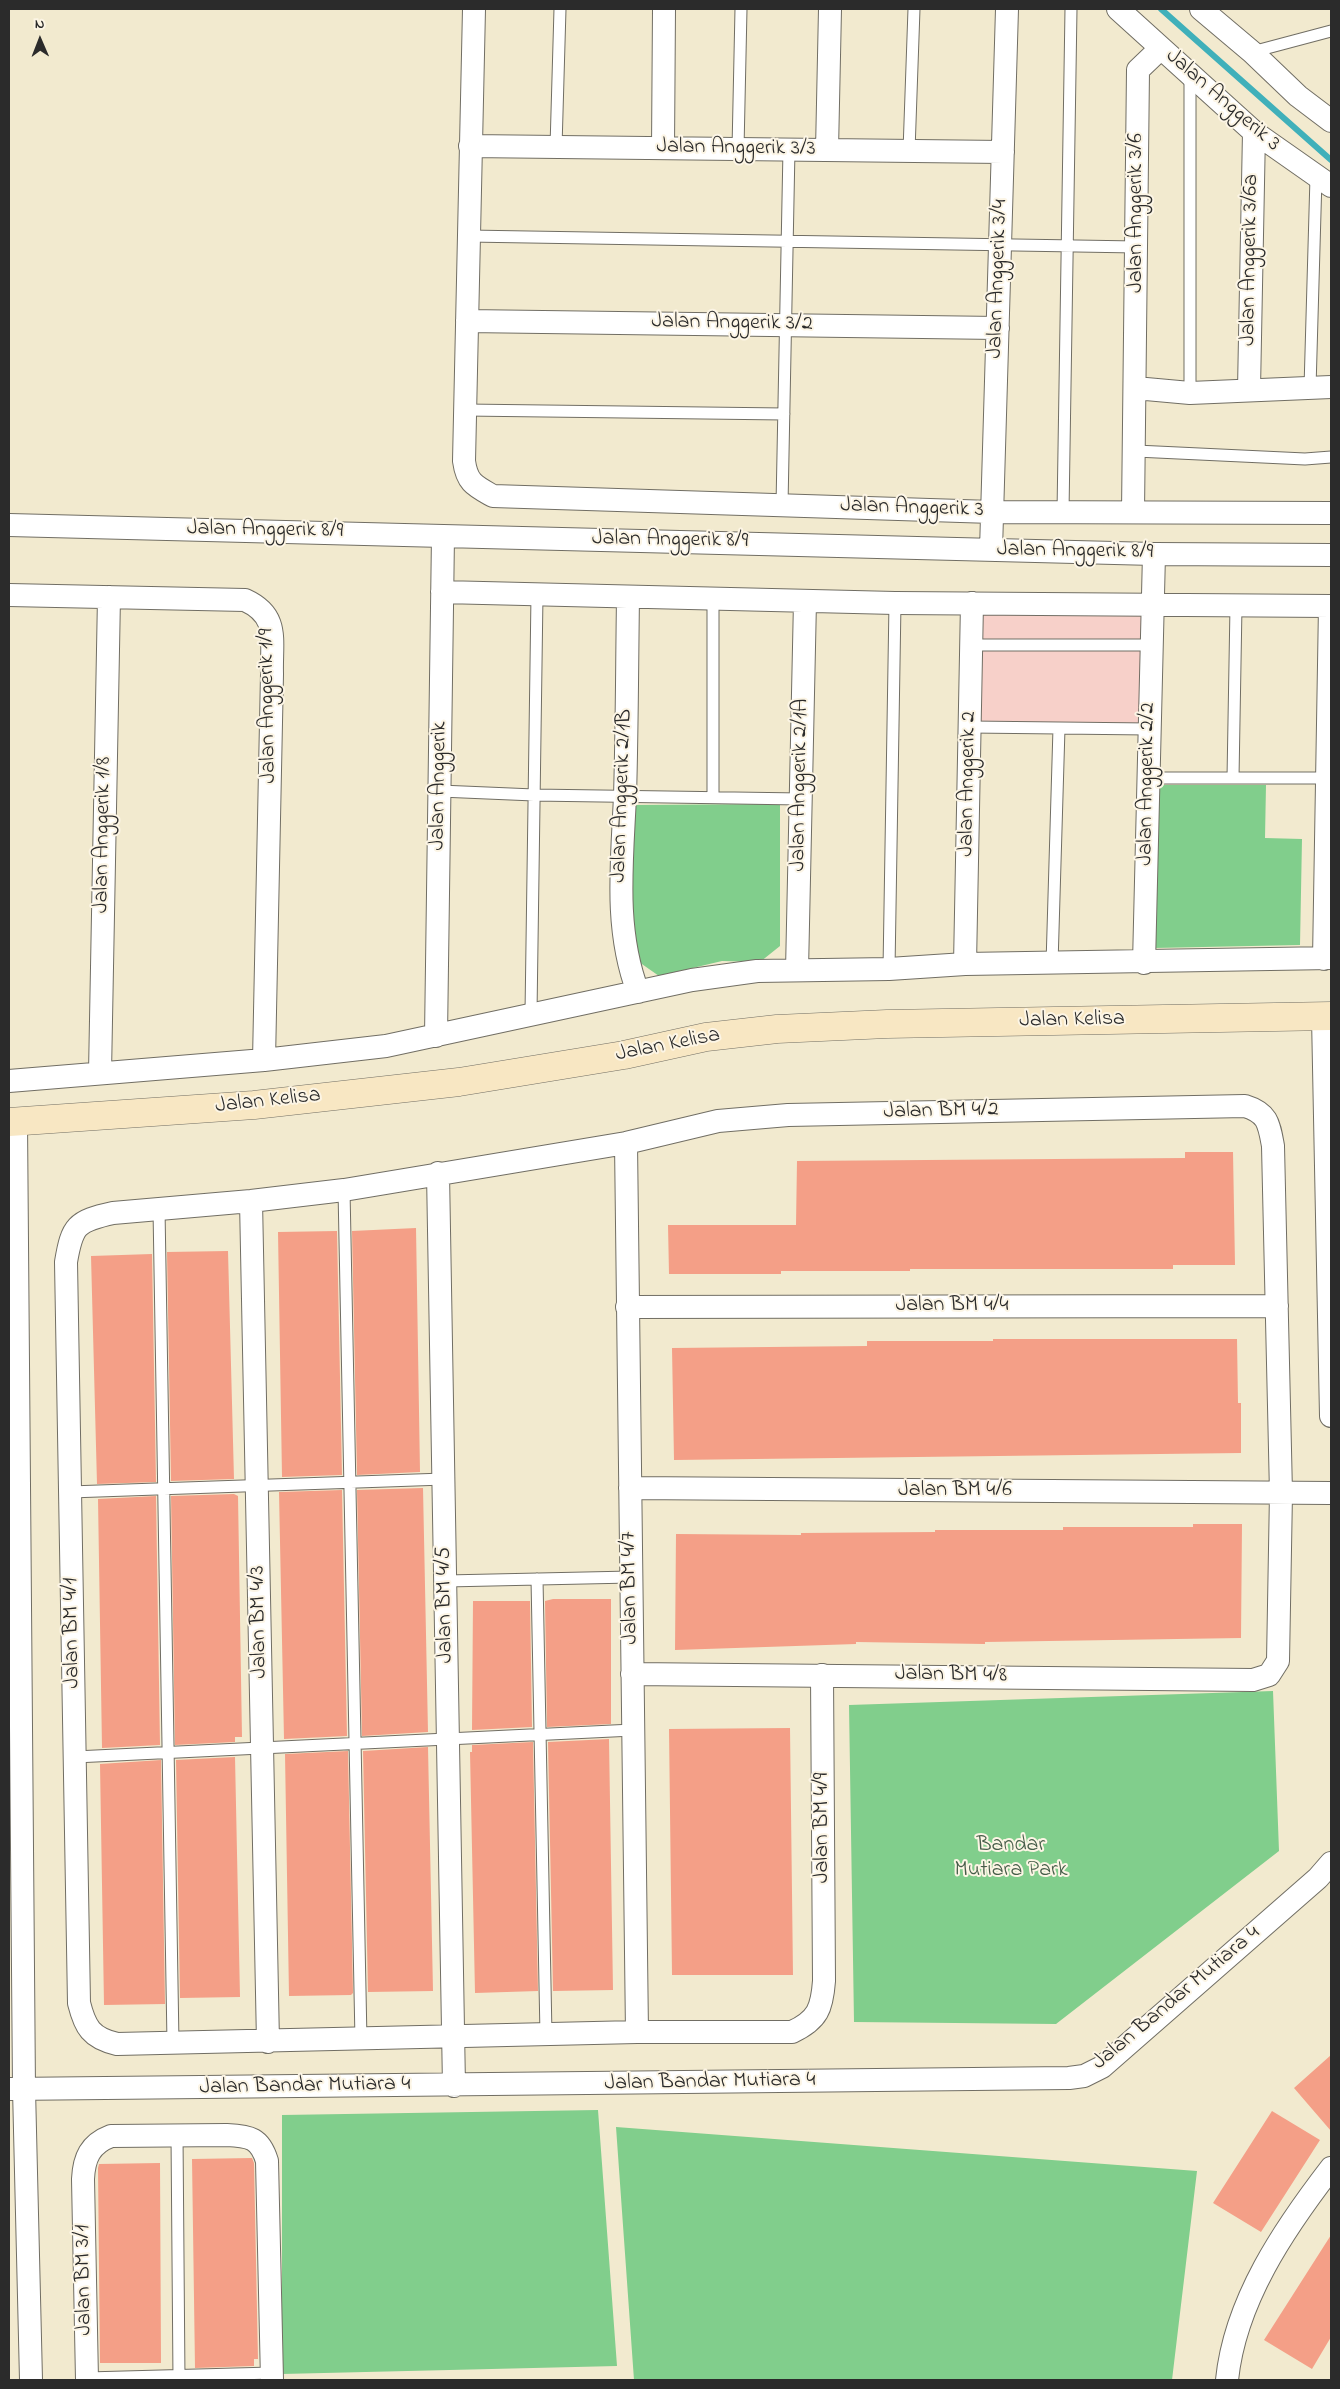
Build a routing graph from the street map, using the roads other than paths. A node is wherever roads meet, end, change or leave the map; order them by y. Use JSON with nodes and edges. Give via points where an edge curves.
{"nodes":[{"id":1,"x":474,"y":9,"type":"edge"},
{"id":2,"x":560,"y":9,"type":"edge"},
{"id":3,"x":664,"y":9,"type":"edge"},
{"id":4,"x":741,"y":9,"type":"edge"},
{"id":5,"x":830,"y":9,"type":"edge"},
{"id":6,"x":914,"y":9,"type":"edge"},
{"id":7,"x":1007,"y":9,"type":"edge"},
{"id":8,"x":1071,"y":9,"type":"edge"},
{"id":9,"x":1118,"y":9,"type":"edge"},
{"id":10,"x":1201,"y":9,"type":"edge"},
{"id":11,"x":1331,"y":31,"type":"edge"},
{"id":12,"x":1160,"y":48,"type":"junction"},
{"id":13,"x":1252,"y":52,"type":"junction"},
{"id":14,"x":1190,"y":75,"type":"junction"},
{"id":15,"x":1331,"y":98,"type":"edge"},
{"id":16,"x":1308,"y":104,"type":"junction"},
{"id":17,"x":1331,"y":121,"type":"edge"},
{"id":18,"x":1254,"y":132,"type":"junction"},
{"id":19,"x":470,"y":146,"type":"junction"},
{"id":20,"x":556,"y":147,"type":"junction"},
{"id":21,"x":663,"y":148,"type":"junction"},
{"id":22,"x":738,"y":149,"type":"junction"},
{"id":23,"x":789,"y":149,"type":"junction"},
{"id":24,"x":826,"y":150,"type":"junction"},
{"id":25,"x":909,"y":151,"type":"junction"},
{"id":26,"x":1003,"y":152,"type":"junction"},
{"id":27,"x":1323,"y":182,"type":"edge"},
{"id":28,"x":468,"y":236,"type":"junction"},
{"id":29,"x":788,"y":241,"type":"junction"},
{"id":30,"x":1000,"y":245,"type":"junction"},
{"id":31,"x":1068,"y":246,"type":"junction"},
{"id":32,"x":1137,"y":247,"type":"junction"},
{"id":33,"x":467,"y":321,"type":"junction"},
{"id":34,"x":786,"y":325,"type":"junction"},
{"id":35,"x":998,"y":328,"type":"junction"},
{"id":36,"x":1135,"y":388,"type":"junction"},
{"id":37,"x":1321,"y":388,"type":"edge"},
{"id":38,"x":1249,"y":389,"type":"junction"},
{"id":39,"x":1190,"y":393,"type":"junction"},
{"id":40,"x":465,"y":410,"type":"junction"},
{"id":41,"x":784,"y":414,"type":"junction"},
{"id":42,"x":1136,"y":451,"type":"junction"},
{"id":43,"x":1331,"y":457,"type":"edge"},
{"id":44,"x":782,"y":505,"type":"junction"},
{"id":45,"x":992,"y":512,"type":"junction"},
{"id":46,"x":1063,"y":512,"type":"junction"},
{"id":47,"x":1133,"y":512,"type":"junction"},
{"id":48,"x":1331,"y":513,"type":"edge"},
{"id":49,"x":9,"y":524,"type":"edge"},
{"id":50,"x":443,"y":536,"type":"junction"},
{"id":51,"x":992,"y":550,"type":"junction"},
{"id":52,"x":1154,"y":554,"type":"junction"},
{"id":53,"x":1331,"y":554,"type":"edge"},
{"id":54,"x":442,"y":592,"type":"junction"},
{"id":55,"x":9,"y":595,"type":"edge"},
{"id":56,"x":537,"y":595,"type":"junction"},
{"id":57,"x":109,"y":597,"type":"junction"},
{"id":58,"x":628,"y":598,"type":"junction"},
{"id":59,"x":713,"y":599,"type":"junction"},
{"id":60,"x":805,"y":601,"type":"junction"},
{"id":61,"x":894,"y":602,"type":"junction"},
{"id":62,"x":972,"y":603,"type":"junction"},
{"id":63,"x":1152,"y":605,"type":"junction"},
{"id":64,"x":1236,"y":606,"type":"junction"},
{"id":65,"x":1331,"y":606,"type":"edge"},
{"id":66,"x":972,"y":645,"type":"junction"},
{"id":67,"x":1150,"y":645,"type":"junction"},
{"id":68,"x":970,"y":726,"type":"junction"},
{"id":69,"x":1059,"y":728,"type":"junction"},
{"id":70,"x":1149,"y":729,"type":"junction"},
{"id":71,"x":1148,"y":778,"type":"junction"},
{"id":72,"x":1233,"y":778,"type":"junction"},
{"id":73,"x":1327,"y":778,"type":"junction"},
{"id":74,"x":440,"y":791,"type":"junction"},
{"id":75,"x":534,"y":795,"type":"junction"},
{"id":76,"x":625,"y":796,"type":"junction"},
{"id":77,"x":713,"y":797,"type":"junction"},
{"id":78,"x":801,"y":799,"type":"junction"},
{"id":79,"x":1328,"y":875,"type":"edge"},
{"id":80,"x":1328,"y":959,"type":"edge"},
{"id":81,"x":1144,"y":963,"type":"junction"},
{"id":82,"x":965,"y":964,"type":"junction"},
{"id":83,"x":1052,"y":964,"type":"junction"},
{"id":84,"x":797,"y":970,"type":"junction"},
{"id":85,"x":889,"y":970,"type":"junction"},
{"id":86,"x":638,"y":992,"type":"junction"},
{"id":87,"x":531,"y":1013,"type":"junction"},
{"id":88,"x":1327,"y":1017,"type":"edge"},
{"id":89,"x":436,"y":1036,"type":"junction"},
{"id":90,"x":264,"y":1060,"type":"junction"},
{"id":91,"x":100,"y":1073,"type":"junction"},
{"id":92,"x":9,"y":1081,"type":"edge"},
{"id":93,"x":12,"y":1122,"type":"edge"},
{"id":94,"x":626,"y":1143,"type":"junction"},
{"id":95,"x":438,"y":1173,"type":"junction"},
{"id":96,"x":344,"y":1190,"type":"junction"},
{"id":97,"x":251,"y":1201,"type":"junction"},
{"id":98,"x":159,"y":1209,"type":"junction"},
{"id":99,"x":1277,"y":1306,"type":"junction"},
{"id":100,"x":627,"y":1307,"type":"junction"},
{"id":101,"x":1331,"y":1416,"type":"edge"},
{"id":102,"x":444,"y":1479,"type":"junction"},
{"id":103,"x":349,"y":1482,"type":"junction"},
{"id":104,"x":258,"y":1485,"type":"junction"},
{"id":105,"x":164,"y":1488,"type":"junction"},
{"id":106,"x":630,"y":1488,"type":"junction"},
{"id":107,"x":70,"y":1492,"type":"junction"},
{"id":108,"x":1281,"y":1493,"type":"junction"},
{"id":109,"x":1331,"y":1493,"type":"edge"},
{"id":110,"x":631,"y":1577,"type":"junction"},
{"id":111,"x":537,"y":1579,"type":"junction"},
{"id":112,"x":446,"y":1581,"type":"junction"},
{"id":113,"x":632,"y":1674,"type":"junction"},
{"id":114,"x":822,"y":1675,"type":"junction"},
{"id":115,"x":633,"y":1730,"type":"junction"},
{"id":116,"x":540,"y":1735,"type":"junction"},
{"id":117,"x":448,"y":1740,"type":"junction"},
{"id":118,"x":354,"y":1744,"type":"junction"},
{"id":119,"x":262,"y":1748,"type":"junction"},
{"id":120,"x":169,"y":1753,"type":"junction"},
{"id":121,"x":75,"y":1757,"type":"junction"},
{"id":122,"x":1331,"y":1863,"type":"edge"},
{"id":123,"x":637,"y":2032,"type":"junction"},
{"id":124,"x":546,"y":2035,"type":"junction"},
{"id":125,"x":454,"y":2038,"type":"junction"},
{"id":126,"x":361,"y":2040,"type":"junction"},
{"id":127,"x":268,"y":2042,"type":"junction"},
{"id":128,"x":173,"y":2043,"type":"junction"},
{"id":129,"x":454,"y":2086,"type":"junction"},
{"id":130,"x":16,"y":2089,"type":"edge"},
{"id":131,"x":177,"y":2135,"type":"junction"},
{"id":132,"x":1331,"y":2168,"type":"edge"},
{"id":133,"x":272,"y":2377,"type":"edge"},
{"id":134,"x":179,"y":2378,"type":"edge"},
{"id":135,"x":87,"y":2379,"type":"edge"},
{"id":136,"x":31,"y":2380,"type":"edge"},
{"id":137,"x":1227,"y":2380,"type":"edge"}],
"edges":[{"from":1,"to":19,"type":"street"},
{"from":2,"to":20,"type":"lane"},
{"from":3,"to":21,"type":"street"},
{"from":4,"to":22,"type":"lane"},
{"from":5,"to":24,"type":"street"},
{"from":6,"to":25,"type":"lane"},
{"from":7,"to":26,"type":"street","name":"Jalan Anggerik 3/4"},
{"from":8,"to":31,"type":"lane"},
{"from":9,"to":12,"type":"street","name":"Jalan Anggerik 3"},
{"from":10,"to":13,"type":"street"},
{"from":11,"to":13,"type":"lane"},
{"from":12,"to":14,"type":"street","name":"Jalan Anggerik 3"},
{"from":12,"to":32,"type":"street","name":"Jalan Anggerik 3/6","via":[[1138,70]]},
{"from":13,"to":16,"type":"street"},
{"from":14,"to":18,"type":"street","name":"Jalan Anggerik 3"},
{"from":14,"to":39,"type":"lane"},
{"from":15,"to":16,"type":"street"},
{"from":16,"to":17,"type":"street"},
{"from":18,"to":27,"type":"street","name":"Jalan Anggerik 3"},
{"from":18,"to":38,"type":"street","name":"Jalan Anggerik 3/6a"},
{"from":19,"to":20,"type":"street","name":"Jalan Anggerik 3/3"},
{"from":19,"to":28,"type":"street"},
{"from":20,"to":21,"type":"street","name":"Jalan Anggerik 3/3"},
{"from":21,"to":22,"type":"street","name":"Jalan Anggerik 3/3"},
{"from":22,"to":23,"type":"street","name":"Jalan Anggerik 3/3"},
{"from":23,"to":24,"type":"street","name":"Jalan Anggerik 3/3"},
{"from":23,"to":29,"type":"lane"},
{"from":24,"to":25,"type":"street","name":"Jalan Anggerik 3/3"},
{"from":25,"to":26,"type":"street","name":"Jalan Anggerik 3/3"},
{"from":26,"to":30,"type":"street","name":"Jalan Anggerik 3/4"},
{"from":27,"to":37,"type":"lane"},
{"from":28,"to":29,"type":"lane"},
{"from":28,"to":33,"type":"street"},
{"from":29,"to":30,"type":"lane"},
{"from":29,"to":34,"type":"lane"},
{"from":30,"to":31,"type":"lane"},
{"from":30,"to":35,"type":"street","name":"Jalan Anggerik 3/4"},
{"from":31,"to":32,"type":"lane"},
{"from":31,"to":46,"type":"lane"},
{"from":32,"to":36,"type":"street","name":"Jalan Anggerik 3/6"},
{"from":33,"to":34,"type":"street","name":"Jalan Anggerik 3/2"},
{"from":33,"to":40,"type":"street"},
{"from":34,"to":35,"type":"street","name":"Jalan Anggerik 3/2"},
{"from":34,"to":41,"type":"lane"},
{"from":35,"to":45,"type":"street","name":"Jalan Anggerik 3/4"},
{"from":36,"to":39,"type":"street"},
{"from":36,"to":42,"type":"street","name":"Jalan Anggerik 3/6"},
{"from":37,"to":38,"type":"street"},
{"from":38,"to":39,"type":"street"},
{"from":40,"to":41,"type":"lane"},
{"from":40,"to":44,"type":"street","name":"Jalan Anggerik 3","via":[[466,474],[475,486],[493,496]]},
{"from":41,"to":44,"type":"lane"},
{"from":42,"to":43,"type":"lane","via":[[1305,459]]},
{"from":42,"to":47,"type":"street","name":"Jalan Anggerik 3/6"},
{"from":44,"to":45,"type":"street","name":"Jalan Anggerik 3"},
{"from":45,"to":46,"type":"street","name":"Jalan Anggerik 3"},
{"from":45,"to":51,"type":"street","name":"Jalan Anggerik 3/4"},
{"from":46,"to":47,"type":"street","name":"Jalan Anggerik 3"},
{"from":47,"to":48,"type":"street","name":"Jalan Anggerik 3"},
{"from":49,"to":50,"type":"street","name":"Jalan Anggerik 8/9"},
{"from":50,"to":51,"type":"street","name":"Jalan Anggerik 8/9"},
{"from":50,"to":54,"type":"street","name":"Jalan Anggerik"},
{"from":51,"to":52,"type":"street","name":"Jalan Anggerik 8/9"},
{"from":52,"to":53,"type":"street","name":"Jalan Anggerik 8/9"},
{"from":52,"to":63,"type":"street","name":"Jalan Anggerik 2/2"},
{"from":54,"to":56,"type":"street"},
{"from":54,"to":74,"type":"street","name":"Jalan Anggerik"},
{"from":55,"to":57,"type":"street","name":"Jalan Anggerik 1/9"},
{"from":56,"to":58,"type":"street"},
{"from":56,"to":75,"type":"lane"},
{"from":57,"to":90,"type":"street","name":"Jalan Anggerik 1/9","via":[[245,600],[259,606],[271,624]]},
{"from":57,"to":91,"type":"street","name":"Jalan Anggerik 1/8"},
{"from":58,"to":59,"type":"street"},
{"from":58,"to":76,"type":"street","name":"Jalan Anggerik 2/1B"},
{"from":59,"to":60,"type":"street"},
{"from":59,"to":77,"type":"lane"},
{"from":60,"to":61,"type":"street"},
{"from":60,"to":78,"type":"street","name":"Jalan Anggerik 2/1A"},
{"from":61,"to":62,"type":"street"},
{"from":61,"to":85,"type":"lane"},
{"from":62,"to":63,"type":"street"},
{"from":62,"to":66,"type":"street","name":"Jalan Anggerik 2"},
{"from":63,"to":64,"type":"street"},
{"from":63,"to":67,"type":"street","name":"Jalan Anggerik 2/2"},
{"from":64,"to":65,"type":"street"},
{"from":64,"to":72,"type":"lane"},
{"from":65,"to":73,"type":"street"},
{"from":66,"to":67,"type":"lane"},
{"from":66,"to":68,"type":"street","name":"Jalan Anggerik 2"},
{"from":67,"to":70,"type":"street","name":"Jalan Anggerik 2/2"},
{"from":68,"to":69,"type":"lane"},
{"from":68,"to":82,"type":"street","name":"Jalan Anggerik 2"},
{"from":69,"to":70,"type":"lane"},
{"from":69,"to":83,"type":"lane"},
{"from":70,"to":71,"type":"street","name":"Jalan Anggerik 2/2"},
{"from":71,"to":72,"type":"lane"},
{"from":71,"to":81,"type":"street","name":"Jalan Anggerik 2/2"},
{"from":72,"to":73,"type":"lane"},
{"from":73,"to":79,"type":"street"},
{"from":74,"to":75,"type":"lane"},
{"from":74,"to":89,"type":"street","name":"Jalan Anggerik"},
{"from":75,"to":76,"type":"lane"},
{"from":75,"to":87,"type":"lane"},
{"from":76,"to":77,"type":"lane"},
{"from":76,"to":86,"type":"street","name":"Jalan Anggerik 2/1B","via":[[620,898],[629,969]]},
{"from":77,"to":78,"type":"lane"},
{"from":78,"to":84,"type":"street","name":"Jalan Anggerik 2/1A"},
{"from":79,"to":80,"type":"street"},
{"from":80,"to":81,"type":"street"},
{"from":81,"to":83,"type":"street"},
{"from":82,"to":83,"type":"street"},
{"from":82,"to":85,"type":"street"},
{"from":84,"to":85,"type":"street"},
{"from":84,"to":86,"type":"street","via":[[722,975]]},
{"from":86,"to":87,"type":"street"},
{"from":87,"to":89,"type":"street"},
{"from":88,"to":93,"type":"main road","name":"Jalan Kelisa","via":[[778,1029],[706,1037],[624,1055],[459,1082],[254,1104]]},
{"from":88,"to":101,"type":"street"},
{"from":89,"to":90,"type":"street","via":[[376,1048]]},
{"from":90,"to":91,"type":"street"},
{"from":91,"to":92,"type":"street"},
{"from":93,"to":130,"type":"street"},
{"from":94,"to":95,"type":"street","name":"Jalan BM 4/2"},
{"from":94,"to":99,"type":"street","name":"Jalan BM 4/2","via":[[718,1121],[788,1115],[1245,1106],[1259,1110],[1270,1124]]},
{"from":94,"to":100,"type":"street","name":"Jalan BM 4/7"},
{"from":95,"to":96,"type":"street","name":"Jalan BM 4/2"},
{"from":95,"to":102,"type":"street","name":"Jalan BM 4/5"},
{"from":96,"to":97,"type":"street","name":"Jalan BM 4/1"},
{"from":96,"to":103,"type":"lane"},
{"from":97,"to":98,"type":"street","name":"Jalan BM 4/1"},
{"from":97,"to":104,"type":"street","name":"Jalan BM 4/3"},
{"from":98,"to":105,"type":"lane"},
{"from":98,"to":107,"type":"street","name":"Jalan BM 4/1","via":[[113,1213],[86,1221],[70,1237],[66,1262]]},
{"from":99,"to":100,"type":"street","name":"Jalan BM 4/4"},
{"from":99,"to":108,"type":"street"},
{"from":100,"to":106,"type":"street","name":"Jalan BM 4/7"},
{"from":102,"to":103,"type":"lane"},
{"from":102,"to":112,"type":"street","name":"Jalan BM 4/5"},
{"from":103,"to":104,"type":"lane"},
{"from":103,"to":118,"type":"lane"},
{"from":104,"to":105,"type":"lane"},
{"from":104,"to":119,"type":"street","name":"Jalan BM 4/3"},
{"from":105,"to":107,"type":"lane"},
{"from":105,"to":120,"type":"lane"},
{"from":106,"to":108,"type":"street","name":"Jalan BM 4/6"},
{"from":106,"to":110,"type":"street","name":"Jalan BM 4/7"},
{"from":107,"to":121,"type":"street","name":"Jalan BM 4/1"},
{"from":108,"to":109,"type":"street","name":"Jalan BM 4/6"},
{"from":108,"to":114,"type":"street","name":"Jalan BM 4/8","via":[[1278,1661],[1269,1675],[1253,1680]]},
{"from":110,"to":111,"type":"lane"},
{"from":110,"to":113,"type":"street","name":"Jalan BM 4/7"},
{"from":111,"to":112,"type":"lane"},
{"from":111,"to":116,"type":"lane"},
{"from":112,"to":117,"type":"street","name":"Jalan BM 4/5"},
{"from":113,"to":114,"type":"street","name":"Jalan BM 4/8"},
{"from":113,"to":115,"type":"street","name":"Jalan BM 4/7"},
{"from":114,"to":123,"type":"street","name":"Jalan BM 4/9","via":[[823,2002],[816,2015],[792,2032]]},
{"from":115,"to":116,"type":"lane"},
{"from":115,"to":123,"type":"street","name":"Jalan BM 4/7"},
{"from":116,"to":117,"type":"lane"},
{"from":116,"to":124,"type":"lane"},
{"from":117,"to":118,"type":"lane"},
{"from":117,"to":125,"type":"street","name":"Jalan BM 4/5"},
{"from":118,"to":119,"type":"lane"},
{"from":118,"to":126,"type":"lane"},
{"from":119,"to":120,"type":"lane"},
{"from":119,"to":127,"type":"street","name":"Jalan BM 4/3"},
{"from":120,"to":121,"type":"lane"},
{"from":120,"to":128,"type":"lane"},
{"from":121,"to":128,"type":"street","name":"Jalan BM 4/1","via":[[79,2003],[86,2026],[97,2037],[116,2044]]},
{"from":122,"to":129,"type":"street","name":"Jalan Bandar Mutiara 4","via":[[1102,2067],[1084,2076]]},
{"from":123,"to":124,"type":"street","name":"Jalan BM 4/9"},
{"from":124,"to":125,"type":"street","name":"Jalan BM 4/9"},
{"from":125,"to":126,"type":"street","name":"Jalan BM 4/1"},
{"from":125,"to":129,"type":"street","name":"Jalan BM 4/5"},
{"from":126,"to":127,"type":"street","name":"Jalan BM 4/1"},
{"from":127,"to":128,"type":"street","name":"Jalan BM 4/1"},
{"from":129,"to":130,"type":"street","name":"Jalan Bandar Mutiara 4"},
{"from":130,"to":136,"type":"street"},
{"from":131,"to":133,"type":"street","name":"Jalan BM 3/1","via":[[241,2136],[263,2146],[270,2204]]},
{"from":131,"to":134,"type":"lane"},
{"from":131,"to":135,"type":"street","name":"Jalan BM 3/1","via":[[111,2136],[90,2149],[84,2164]]},
{"from":132,"to":137,"type":"street","via":[[1295,2216],[1266,2268],[1239,2324]]},
{"from":133,"to":134,"type":"lane"},
{"from":134,"to":135,"type":"lane"}]}
